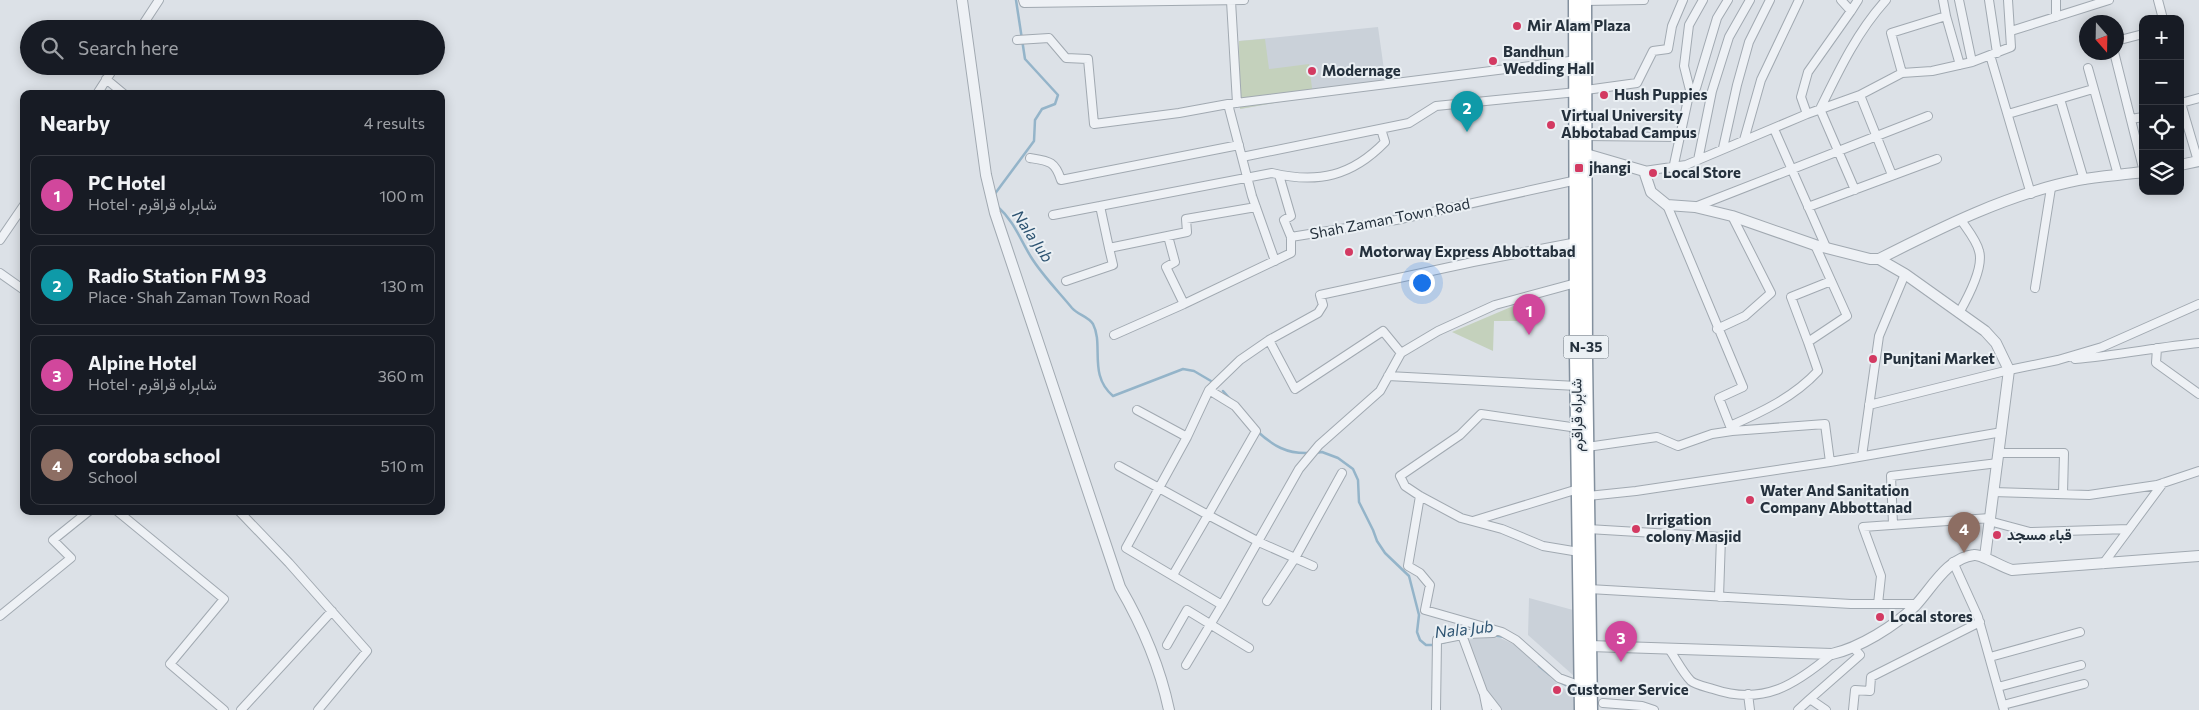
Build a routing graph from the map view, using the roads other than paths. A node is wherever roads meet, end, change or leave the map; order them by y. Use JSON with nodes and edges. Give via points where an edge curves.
{"nodes":[{"id":1,"x":159,"y":0,"type":"edge"},
{"id":2,"x":962,"y":0,"type":"edge"},
{"id":3,"x":1022,"y":0,"type":"edge"},
{"id":4,"x":1244,"y":0,"type":"edge"},
{"id":5,"x":1582,"y":0,"type":"edge"},
{"id":6,"x":1644,"y":0,"type":"edge"},
{"id":7,"x":1683,"y":0,"type":"edge"},
{"id":8,"x":1704,"y":0,"type":"edge"},
{"id":9,"x":1728,"y":0,"type":"edge"},
{"id":10,"x":1750,"y":0,"type":"edge"},
{"id":11,"x":1770,"y":0,"type":"edge"},
{"id":12,"x":1799,"y":0,"type":"edge"},
{"id":13,"x":1841,"y":0,"type":"edge"},
{"id":14,"x":1858,"y":0,"type":"edge"},
{"id":15,"x":1886,"y":0,"type":"edge"},
{"id":16,"x":1943,"y":0,"type":"edge"},
{"id":17,"x":1959,"y":0,"type":"edge"},
{"id":18,"x":1989,"y":0,"type":"edge"},
{"id":19,"x":2008,"y":0,"type":"edge"},
{"id":20,"x":2056,"y":0,"type":"edge"},
{"id":21,"x":2109,"y":0,"type":"edge"},
{"id":22,"x":2158,"y":0,"type":"edge"},
{"id":23,"x":1232,"y":1,"type":"edge"},
{"id":24,"x":1851,"y":11,"type":"junction"},
{"id":25,"x":2162,"y":15,"type":"edge"},
{"id":26,"x":1946,"y":16,"type":"junction"},
{"id":27,"x":2056,"y":17,"type":"junction"},
{"id":28,"x":146,"y":20,"type":"edge"},
{"id":29,"x":2011,"y":31,"type":"junction"},
{"id":30,"x":2139,"y":35,"type":"edge"},
{"id":31,"x":2124,"y":39,"type":"edge"},
{"id":32,"x":1016,"y":40,"type":"dead end"},
{"id":33,"x":1993,"y":54,"type":"junction"},
{"id":34,"x":1577,"y":60,"type":"junction"},
{"id":35,"x":2116,"y":60,"type":"edge"},
{"id":36,"x":1972,"y":62,"type":"junction"},
{"id":37,"x":1960,"y":66,"type":"junction"},
{"id":38,"x":2088,"y":68,"type":"dead end"},
{"id":39,"x":1902,"y":73,"type":"junction"},
{"id":40,"x":109,"y":75,"type":"edge"},
{"id":41,"x":1581,"y":77,"type":"junction"},
{"id":42,"x":106,"y":80,"type":"junction"},
{"id":43,"x":2093,"y":89,"type":"junction"},
{"id":44,"x":100,"y":90,"type":"edge"},
{"id":45,"x":119,"y":90,"type":"edge"},
{"id":46,"x":1690,"y":90,"type":"junction"},
{"id":47,"x":1581,"y":91,"type":"junction"},
{"id":48,"x":1860,"y":95,"type":"junction"},
{"id":49,"x":2199,"y":98,"type":"edge"},
{"id":50,"x":2060,"y":99,"type":"junction"},
{"id":51,"x":1237,"y":103,"type":"junction"},
{"id":52,"x":1228,"y":104,"type":"junction"},
{"id":53,"x":2183,"y":105,"type":"edge"},
{"id":54,"x":1820,"y":108,"type":"junction"},
{"id":55,"x":1807,"y":114,"type":"junction"},
{"id":56,"x":2008,"y":114,"type":"junction"},
{"id":57,"x":2184,"y":115,"type":"edge"},
{"id":58,"x":1928,"y":116,"type":"dead end"},
{"id":59,"x":2139,"y":118,"type":"edge"},
{"id":60,"x":2131,"y":119,"type":"junction"},
{"id":61,"x":1381,"y":129,"type":"junction"},
{"id":62,"x":1774,"y":129,"type":"junction"},
{"id":63,"x":1586,"y":136,"type":"junction"},
{"id":64,"x":1877,"y":136,"type":"junction"},
{"id":65,"x":1680,"y":137,"type":"junction"},
{"id":66,"x":1744,"y":140,"type":"junction"},
{"id":67,"x":1239,"y":145,"type":"junction"},
{"id":68,"x":1723,"y":148,"type":"junction"},
{"id":69,"x":1838,"y":150,"type":"junction"},
{"id":70,"x":2139,"y":152,"type":"edge"},
{"id":71,"x":1586,"y":154,"type":"junction"},
{"id":72,"x":1030,"y":158,"type":"dead end"},
{"id":73,"x":1242,"y":158,"type":"junction"},
{"id":74,"x":1937,"y":159,"type":"dead end"},
{"id":75,"x":1698,"y":160,"type":"junction"},
{"id":76,"x":2199,"y":161,"type":"edge"},
{"id":77,"x":2184,"y":164,"type":"edge"},
{"id":78,"x":1791,"y":168,"type":"junction"},
{"id":79,"x":1673,"y":169,"type":"junction"},
{"id":80,"x":1644,"y":171,"type":"junction"},
{"id":81,"x":2139,"y":173,"type":"edge"},
{"id":82,"x":1279,"y":175,"type":"junction"},
{"id":83,"x":1892,"y":175,"type":"junction"},
{"id":84,"x":2118,"y":176,"type":"junction"},
{"id":85,"x":1248,"y":179,"type":"junction"},
{"id":86,"x":1576,"y":180,"type":"junction"},
{"id":87,"x":2084,"y":180,"type":"junction"},
{"id":88,"x":2051,"y":188,"type":"junction"},
{"id":89,"x":1855,"y":190,"type":"junction"},
{"id":90,"x":2032,"y":194,"type":"junction"},
{"id":91,"x":1667,"y":205,"type":"junction"},
{"id":92,"x":1100,"y":206,"type":"junction"},
{"id":93,"x":1256,"y":207,"type":"junction"},
{"id":94,"x":1695,"y":207,"type":"junction"},
{"id":95,"x":1808,"y":207,"type":"junction"},
{"id":96,"x":20,"y":210,"type":"edge"},
{"id":97,"x":1053,"y":215,"type":"dead end"},
{"id":98,"x":1732,"y":216,"type":"junction"},
{"id":99,"x":1962,"y":220,"type":"junction"},
{"id":100,"x":1168,"y":236,"type":"junction"},
{"id":101,"x":1291,"y":237,"type":"junction"},
{"id":102,"x":0,"y":240,"type":"edge"},
{"id":103,"x":1577,"y":242,"type":"junction"},
{"id":104,"x":1815,"y":244,"type":"junction"},
{"id":105,"x":1826,"y":247,"type":"junction"},
{"id":106,"x":1108,"y":248,"type":"junction"},
{"id":107,"x":1879,"y":259,"type":"junction"},
{"id":108,"x":1275,"y":261,"type":"junction"},
{"id":109,"x":0,"y":273,"type":"edge"},
{"id":110,"x":1905,"y":274,"type":"junction"},
{"id":111,"x":1066,"y":281,"type":"dead end"},
{"id":112,"x":1831,"y":281,"type":"junction"},
{"id":113,"x":1576,"y":283,"type":"junction"},
{"id":114,"x":20,"y":287,"type":"edge"},
{"id":115,"x":2035,"y":288,"type":"dead end"},
{"id":116,"x":1184,"y":304,"type":"junction"},
{"id":117,"x":2199,"y":304,"type":"edge"},
{"id":118,"x":1959,"y":313,"type":"junction"},
{"id":119,"x":1718,"y":329,"type":"junction"},
{"id":120,"x":1114,"y":335,"type":"dead end"},
{"id":121,"x":1269,"y":340,"type":"junction"},
{"id":122,"x":1808,"y":342,"type":"junction"},
{"id":123,"x":2199,"y":343,"type":"edge"},
{"id":124,"x":2157,"y":348,"type":"junction"},
{"id":125,"x":1401,"y":353,"type":"junction"},
{"id":126,"x":2058,"y":360,"type":"junction"},
{"id":127,"x":2009,"y":370,"type":"junction"},
{"id":128,"x":1388,"y":376,"type":"junction"},
{"id":129,"x":1577,"y":386,"type":"junction"},
{"id":130,"x":1209,"y":390,"type":"junction"},
{"id":131,"x":2199,"y":394,"type":"edge"},
{"id":132,"x":1869,"y":405,"type":"junction"},
{"id":133,"x":1137,"y":410,"type":"dead end"},
{"id":134,"x":1578,"y":428,"type":"junction"},
{"id":135,"x":1731,"y":428,"type":"junction"},
{"id":136,"x":2002,"y":432,"type":"junction"},
{"id":137,"x":1187,"y":437,"type":"junction"},
{"id":138,"x":1587,"y":447,"type":"junction"},
{"id":139,"x":1862,"y":456,"type":"junction"},
{"id":140,"x":1999,"y":458,"type":"junction"},
{"id":141,"x":1830,"y":462,"type":"junction"},
{"id":142,"x":1118,"y":466,"type":"dead end"},
{"id":143,"x":2199,"y":471,"type":"edge"},
{"id":144,"x":1342,"y":473,"type":"dead end"},
{"id":145,"x":2163,"y":482,"type":"junction"},
{"id":146,"x":1158,"y":489,"type":"junction"},
{"id":147,"x":1583,"y":492,"type":"junction"},
{"id":148,"x":1993,"y":492,"type":"junction"},
{"id":149,"x":2063,"y":494,"type":"junction"},
{"id":150,"x":1420,"y":496,"type":"junction"},
{"id":151,"x":84,"y":515,"type":"edge"},
{"id":152,"x":122,"y":515,"type":"edge"},
{"id":153,"x":242,"y":515,"type":"edge"},
{"id":154,"x":1208,"y":515,"type":"junction"},
{"id":155,"x":1990,"y":519,"type":"junction"},
{"id":156,"x":1472,"y":521,"type":"junction"},
{"id":157,"x":1892,"y":524,"type":"junction"},
{"id":158,"x":1588,"y":529,"type":"junction"},
{"id":159,"x":2129,"y":529,"type":"junction"},
{"id":160,"x":1258,"y":542,"type":"junction"},
{"id":161,"x":1579,"y":552,"type":"junction"},
{"id":162,"x":2199,"y":556,"type":"edge"},
{"id":163,"x":1984,"y":557,"type":"junction"},
{"id":164,"x":1294,"y":558,"type":"junction"},
{"id":165,"x":1953,"y":562,"type":"junction"},
{"id":166,"x":2102,"y":564,"type":"junction"},
{"id":167,"x":1313,"y":566,"type":"dead end"},
{"id":168,"x":1173,"y":575,"type":"junction"},
{"id":169,"x":1589,"y":590,"type":"junction"},
{"id":170,"x":1719,"y":597,"type":"junction"},
{"id":171,"x":1267,"y":601,"type":"dead end"},
{"id":172,"x":1878,"y":604,"type":"junction"},
{"id":173,"x":1917,"y":604,"type":"junction"},
{"id":174,"x":1222,"y":605,"type":"junction"},
{"id":175,"x":332,"y":611,"type":"junction"},
{"id":176,"x":0,"y":616,"type":"edge"},
{"id":177,"x":1980,"y":622,"type":"junction"},
{"id":178,"x":1211,"y":624,"type":"junction"},
{"id":179,"x":1502,"y":632,"type":"junction"},
{"id":180,"x":2080,"y":632,"type":"dead end"},
{"id":181,"x":1462,"y":635,"type":"junction"},
{"id":182,"x":1167,"y":645,"type":"dead end"},
{"id":183,"x":1590,"y":646,"type":"junction"},
{"id":184,"x":1853,"y":647,"type":"junction"},
{"id":185,"x":1249,"y":648,"type":"dead end"},
{"id":186,"x":1669,"y":649,"type":"junction"},
{"id":187,"x":1832,"y":654,"type":"junction"},
{"id":188,"x":1990,"y":657,"type":"junction"},
{"id":189,"x":1186,"y":665,"type":"dead end"},
{"id":190,"x":2081,"y":665,"type":"dead end"},
{"id":191,"x":2084,"y":684,"type":"dead end"},
{"id":192,"x":1998,"y":687,"type":"junction"},
{"id":193,"x":1584,"y":690,"type":"junction"},
{"id":194,"x":1483,"y":692,"type":"junction"},
{"id":195,"x":1748,"y":694,"type":"junction"},
{"id":196,"x":1810,"y":698,"type":"junction"},
{"id":197,"x":1603,"y":703,"type":"dead end"},
{"id":198,"x":1584,"y":708,"type":"edge"},
{"id":199,"x":2004,"y":708,"type":"edge"},
{"id":200,"x":224,"y":710,"type":"edge"},
{"id":201,"x":241,"y":710,"type":"edge"},
{"id":202,"x":318,"y":710,"type":"edge"},
{"id":203,"x":1170,"y":710,"type":"edge"},
{"id":204,"x":1436,"y":710,"type":"edge"},
{"id":205,"x":1487,"y":710,"type":"edge"},
{"id":206,"x":1497,"y":710,"type":"edge"},
{"id":207,"x":1654,"y":710,"type":"edge"},
{"id":208,"x":1750,"y":710,"type":"edge"},
{"id":209,"x":1798,"y":710,"type":"edge"},
{"id":210,"x":1826,"y":710,"type":"edge"},
{"id":211,"x":1853,"y":710,"type":"edge"}],
"edges":[{"from":1,"to":28,"type":"street"},
{"from":2,"to":203,"type":"street","via":[[986,175],[1005,248],[1120,587],[1136,614],[1164,684]]},
{"from":3,"to":23,"type":"street","via":[[1024,3]]},
{"from":4,"to":23,"type":"street"},
{"from":5,"to":6,"type":"street"},
{"from":5,"to":34,"type":"highway","name":"شاہراہ قراقرم","number":"N-35"},
{"from":5,"to":41,"type":"highway","name":"شاہراہ قراقرم","number":"N-35"},
{"from":7,"to":47,"type":"street","via":[[1672,26],[1668,49],[1653,51],[1637,83]]},
{"from":8,"to":46,"type":"street","via":[[1689,25],[1684,66]]},
{"from":9,"to":46,"type":"street","via":[[1717,18],[1696,88]]},
{"from":10,"to":75,"type":"street","via":[[1728,37],[1712,91]]},
{"from":11,"to":68,"type":"street","via":[[1749,42]]},
{"from":12,"to":66,"type":"street","via":[[1761,80]]},
{"from":13,"to":24,"type":"street"},
{"from":14,"to":24,"type":"street"},
{"from":15,"to":54,"type":"street","via":[[1870,18],[1842,62]]},
{"from":16,"to":26,"type":"street"},
{"from":17,"to":36,"type":"street"},
{"from":18,"to":33,"type":"street"},
{"from":19,"to":29,"type":"street"},
{"from":20,"to":27,"type":"street"},
{"from":21,"to":27,"type":"street"},
{"from":22,"to":25,"type":"street"},
{"from":23,"to":51,"type":"street"},
{"from":24,"to":55,"type":"street","via":[[1808,72],[1801,97]]},
{"from":26,"to":37,"type":"street"},
{"from":26,"to":39,"type":"street","via":[[1891,34]]},
{"from":27,"to":29,"type":"street"},
{"from":29,"to":33,"type":"street","via":[[2011,48]]},
{"from":30,"to":31,"type":"street"},
{"from":32,"to":52,"type":"street","via":[[1049,38],[1066,58],[1088,59],[1094,124]]},
{"from":33,"to":36,"type":"street"},
{"from":33,"to":56,"type":"street"},
{"from":34,"to":41,"type":"highway","name":"شاہراہ قراقرم","number":"N-35"},
{"from":34,"to":51,"type":"street"},
{"from":35,"to":60,"type":"street"},
{"from":36,"to":37,"type":"street"},
{"from":37,"to":39,"type":"street"},
{"from":38,"to":43,"type":"street"},
{"from":39,"to":48,"type":"street"},
{"from":40,"to":42,"type":"street"},
{"from":41,"to":47,"type":"highway","name":"شاہراہ قراقرم","number":"N-35"},
{"from":42,"to":44,"type":"street"},
{"from":42,"to":45,"type":"street"},
{"from":43,"to":50,"type":"street"},
{"from":43,"to":84,"type":"street"},
{"from":46,"to":65,"type":"street"},
{"from":47,"to":61,"type":"street","via":[[1436,106],[1409,123]]},
{"from":47,"to":63,"type":"highway","name":"شاہراہ قراقرم","number":"N-35"},
{"from":47,"to":86,"type":"highway","name":"شاہراہ قراقرم","number":"N-35"},
{"from":48,"to":54,"type":"street"},
{"from":48,"to":64,"type":"street"},
{"from":49,"to":53,"type":"street"},
{"from":50,"to":56,"type":"street"},
{"from":50,"to":87,"type":"street"},
{"from":51,"to":52,"type":"street"},
{"from":52,"to":67,"type":"street"},
{"from":54,"to":55,"type":"street"},
{"from":54,"to":69,"type":"street"},
{"from":55,"to":62,"type":"street"},
{"from":56,"to":90,"type":"street"},
{"from":57,"to":76,"type":"street"},
{"from":58,"to":64,"type":"street"},
{"from":59,"to":60,"type":"street"},
{"from":60,"to":70,"type":"street"},
{"from":61,"to":73,"type":"street"},
{"from":61,"to":82,"type":"street","via":[[1385,142],[1352,169],[1322,177]]},
{"from":62,"to":66,"type":"street"},
{"from":62,"to":78,"type":"street"},
{"from":63,"to":65,"type":"street"},
{"from":63,"to":71,"type":"highway","name":"شاہراہ قراقرم","number":"N-35"},
{"from":64,"to":69,"type":"street"},
{"from":64,"to":83,"type":"street"},
{"from":65,"to":79,"type":"street"},
{"from":66,"to":68,"type":"street"},
{"from":67,"to":72,"type":"street","via":[[1061,180],[1057,168],[1049,161]]},
{"from":67,"to":73,"type":"street"},
{"from":68,"to":75,"type":"street"},
{"from":69,"to":78,"type":"street"},
{"from":69,"to":89,"type":"street"},
{"from":71,"to":80,"type":"street"},
{"from":71,"to":138,"type":"highway","name":"شاہراہ قراقرم","number":"N-35"},
{"from":73,"to":85,"type":"street"},
{"from":74,"to":83,"type":"street"},
{"from":75,"to":79,"type":"street"},
{"from":76,"to":77,"type":"street"},
{"from":78,"to":94,"type":"street"},
{"from":78,"to":95,"type":"street"},
{"from":79,"to":80,"type":"street"},
{"from":80,"to":91,"type":"street","via":[[1651,192]]},
{"from":81,"to":84,"type":"street"},
{"from":82,"to":85,"type":"street","via":[[1272,173]]},
{"from":82,"to":101,"type":"street","via":[[1291,216],[1284,220]]},
{"from":83,"to":89,"type":"street"},
{"from":84,"to":87,"type":"street"},
{"from":85,"to":92,"type":"street"},
{"from":85,"to":93,"type":"street"},
{"from":86,"to":101,"type":"street","name":"Shah Zaman Town Road","via":[[1396,220]]},
{"from":86,"to":103,"type":"highway","name":"شاہراہ قراقرم","number":"N-35"},
{"from":87,"to":88,"type":"street"},
{"from":88,"to":90,"type":"street"},
{"from":88,"to":115,"type":"street"},
{"from":89,"to":95,"type":"street"},
{"from":90,"to":99,"type":"street"},
{"from":91,"to":94,"type":"street"},
{"from":91,"to":119,"type":"street"},
{"from":92,"to":97,"type":"street"},
{"from":92,"to":106,"type":"street"},
{"from":93,"to":100,"type":"street","via":[[1186,219],[1187,232]]},
{"from":93,"to":108,"type":"street"},
{"from":94,"to":98,"type":"street"},
{"from":95,"to":105,"type":"street"},
{"from":96,"to":102,"type":"street"},
{"from":98,"to":104,"type":"street"},
{"from":98,"to":119,"type":"street","via":[[1771,294],[1745,316]]},
{"from":99,"to":107,"type":"street"},
{"from":99,"to":118,"type":"street","via":[[1980,251],[1971,293]]},
{"from":100,"to":106,"type":"street"},
{"from":100,"to":116,"type":"street","via":[[1175,262],[1166,267]]},
{"from":101,"to":108,"type":"street","name":"Shah Zaman Town Road","via":[[1291,253]]},
{"from":103,"to":113,"type":"highway","name":"شاہراہ قراقرم","number":"N-35"},
{"from":103,"to":121,"type":"street","via":[[1320,295],[1323,305],[1318,313]]},
{"from":104,"to":105,"type":"street"},
{"from":104,"to":112,"type":"street"},
{"from":105,"to":107,"type":"street"},
{"from":106,"to":111,"type":"street","via":[[1113,265]]},
{"from":107,"to":110,"type":"street"},
{"from":108,"to":116,"type":"street","name":"Shah Zaman Town Road"},
{"from":109,"to":114,"type":"street"},
{"from":110,"to":118,"type":"street"},
{"from":110,"to":132,"type":"street","via":[[1879,336]]},
{"from":112,"to":122,"type":"street","via":[[1847,316]]},
{"from":112,"to":122,"type":"street","via":[[1791,297]]},
{"from":113,"to":125,"type":"street","via":[[1495,305],[1438,331]]},
{"from":113,"to":129,"type":"highway","name":"شاہراہ قراقرم","number":"N-35"},
{"from":116,"to":120,"type":"street","name":"Shah Zaman Town Road"},
{"from":117,"to":126,"type":"street","via":[[2102,347]]},
{"from":118,"to":127,"type":"street","via":[[1991,337]]},
{"from":119,"to":135,"type":"street","via":[[1743,387],[1719,398]]},
{"from":121,"to":125,"type":"street","via":[[1295,389],[1383,331]]},
{"from":121,"to":130,"type":"street","via":[[1229,369]]},
{"from":122,"to":135,"type":"street","via":[[1818,371],[1768,409]]},
{"from":123,"to":124,"type":"street"},
{"from":124,"to":126,"type":"street"},
{"from":124,"to":131,"type":"street","via":[[2156,363]]},
{"from":125,"to":128,"type":"street"},
{"from":126,"to":127,"type":"street"},
{"from":127,"to":132,"type":"street"},
{"from":127,"to":136,"type":"street"},
{"from":128,"to":129,"type":"street"},
{"from":128,"to":160,"type":"street","via":[[1380,391],[1317,448],[1299,469]]},
{"from":129,"to":134,"type":"highway","name":"شاہراہ قراقرم","number":"N-35"},
{"from":130,"to":137,"type":"street"},
{"from":130,"to":154,"type":"street","via":[[1236,406],[1256,431]]},
{"from":132,"to":139,"type":"street"},
{"from":133,"to":137,"type":"street"},
{"from":134,"to":147,"type":"highway","name":"شاہراہ قراقرم","number":"N-35"},
{"from":134,"to":150,"type":"street","via":[[1481,414],[1460,435],[1400,476],[1405,486]]},
{"from":135,"to":138,"type":"street","via":[[1678,446],[1657,438]]},
{"from":135,"to":141,"type":"street","via":[[1826,424]]},
{"from":136,"to":139,"type":"street"},
{"from":136,"to":140,"type":"street"},
{"from":137,"to":146,"type":"street"},
{"from":138,"to":147,"type":"highway","name":"شاہراہ قراقرم","number":"N-35"},
{"from":139,"to":141,"type":"street"},
{"from":140,"to":148,"type":"street"},
{"from":140,"to":149,"type":"street","via":[[2064,453]]},
{"from":140,"to":157,"type":"street","via":[[1891,476]]},
{"from":141,"to":147,"type":"street","via":[[1636,491]]},
{"from":142,"to":146,"type":"street"},
{"from":143,"to":145,"type":"street"},
{"from":144,"to":164,"type":"street"},
{"from":145,"to":149,"type":"street","via":[[2089,495]]},
{"from":145,"to":159,"type":"street"},
{"from":146,"to":154,"type":"street"},
{"from":146,"to":168,"type":"street","via":[[1126,548]]},
{"from":147,"to":156,"type":"street"},
{"from":147,"to":158,"type":"highway","name":"شاہراہ قراقرم","number":"N-35"},
{"from":147,"to":161,"type":"highway","name":"شاہراہ قراقرم","number":"N-35"},
{"from":148,"to":149,"type":"street"},
{"from":148,"to":155,"type":"street"},
{"from":150,"to":156,"type":"street"},
{"from":150,"to":179,"type":"street","via":[[1408,566],[1420,573],[1430,585],[1425,610]]},
{"from":151,"to":176,"type":"street","via":[[53,540],[71,558]]},
{"from":152,"to":200,"type":"street","via":[[224,599],[170,664]]},
{"from":153,"to":175,"type":"street"},
{"from":154,"to":160,"type":"street"},
{"from":154,"to":168,"type":"street"},
{"from":155,"to":157,"type":"street"},
{"from":155,"to":159,"type":"street","via":[[2030,532]]},
{"from":155,"to":163,"type":"street"},
{"from":156,"to":161,"type":"street","via":[[1544,546]]},
{"from":157,"to":172,"type":"street","via":[[1863,527],[1881,576]]},
{"from":158,"to":169,"type":"highway","name":"شاہراہ قراقرم","number":"N-35"},
{"from":158,"to":170,"type":"street","via":[[1721,538]]},
{"from":159,"to":166,"type":"street"},
{"from":160,"to":164,"type":"street"},
{"from":160,"to":174,"type":"street"},
{"from":161,"to":193,"type":"highway","name":"شاہراہ قراقرم","number":"N-35"},
{"from":162,"to":166,"type":"street"},
{"from":163,"to":165,"type":"street","via":[[1974,555]]},
{"from":163,"to":166,"type":"street","via":[[2012,570]]},
{"from":164,"to":167,"type":"street"},
{"from":164,"to":171,"type":"street"},
{"from":165,"to":173,"type":"street"},
{"from":165,"to":177,"type":"street"},
{"from":168,"to":174,"type":"street"},
{"from":169,"to":170,"type":"street"},
{"from":169,"to":183,"type":"highway","name":"شاہراہ قراقرم","number":"N-35"},
{"from":170,"to":172,"type":"street"},
{"from":172,"to":173,"type":"street"},
{"from":173,"to":184,"type":"street","via":[[1877,634]]},
{"from":174,"to":178,"type":"street"},
{"from":175,"to":201,"type":"street"},
{"from":175,"to":202,"type":"street","via":[[367,650]]},
{"from":177,"to":188,"type":"street"},
{"from":177,"to":211,"type":"street","via":[[1871,677],[1870,691],[1855,690]]},
{"from":178,"to":182,"type":"street","via":[[1187,610]]},
{"from":178,"to":185,"type":"street"},
{"from":178,"to":189,"type":"street"},
{"from":179,"to":181,"type":"street"},
{"from":179,"to":193,"type":"street","via":[[1560,678]]},
{"from":180,"to":188,"type":"street"},
{"from":181,"to":194,"type":"street"},
{"from":181,"to":204,"type":"street","via":[[1437,640]]},
{"from":183,"to":186,"type":"street"},
{"from":183,"to":193,"type":"highway","name":"شاہراہ قراقرم","number":"N-35"},
{"from":184,"to":187,"type":"street"},
{"from":184,"to":196,"type":"street","via":[[1860,655]]},
{"from":186,"to":187,"type":"street"},
{"from":186,"to":195,"type":"street","via":[[1692,682],[1730,695]]},
{"from":187,"to":195,"type":"street","via":[[1782,689],[1772,693]]},
{"from":188,"to":192,"type":"street"},
{"from":190,"to":192,"type":"street"},
{"from":191,"to":199,"type":"street"},
{"from":192,"to":199,"type":"street"},
{"from":193,"to":198,"type":"highway","name":"شاہراہ قراقرم","number":"N-35"},
{"from":194,"to":205,"type":"street"},
{"from":194,"to":206,"type":"street"},
{"from":195,"to":208,"type":"street"},
{"from":196,"to":209,"type":"street"},
{"from":196,"to":210,"type":"street"},
{"from":197,"to":207,"type":"street"}]}
